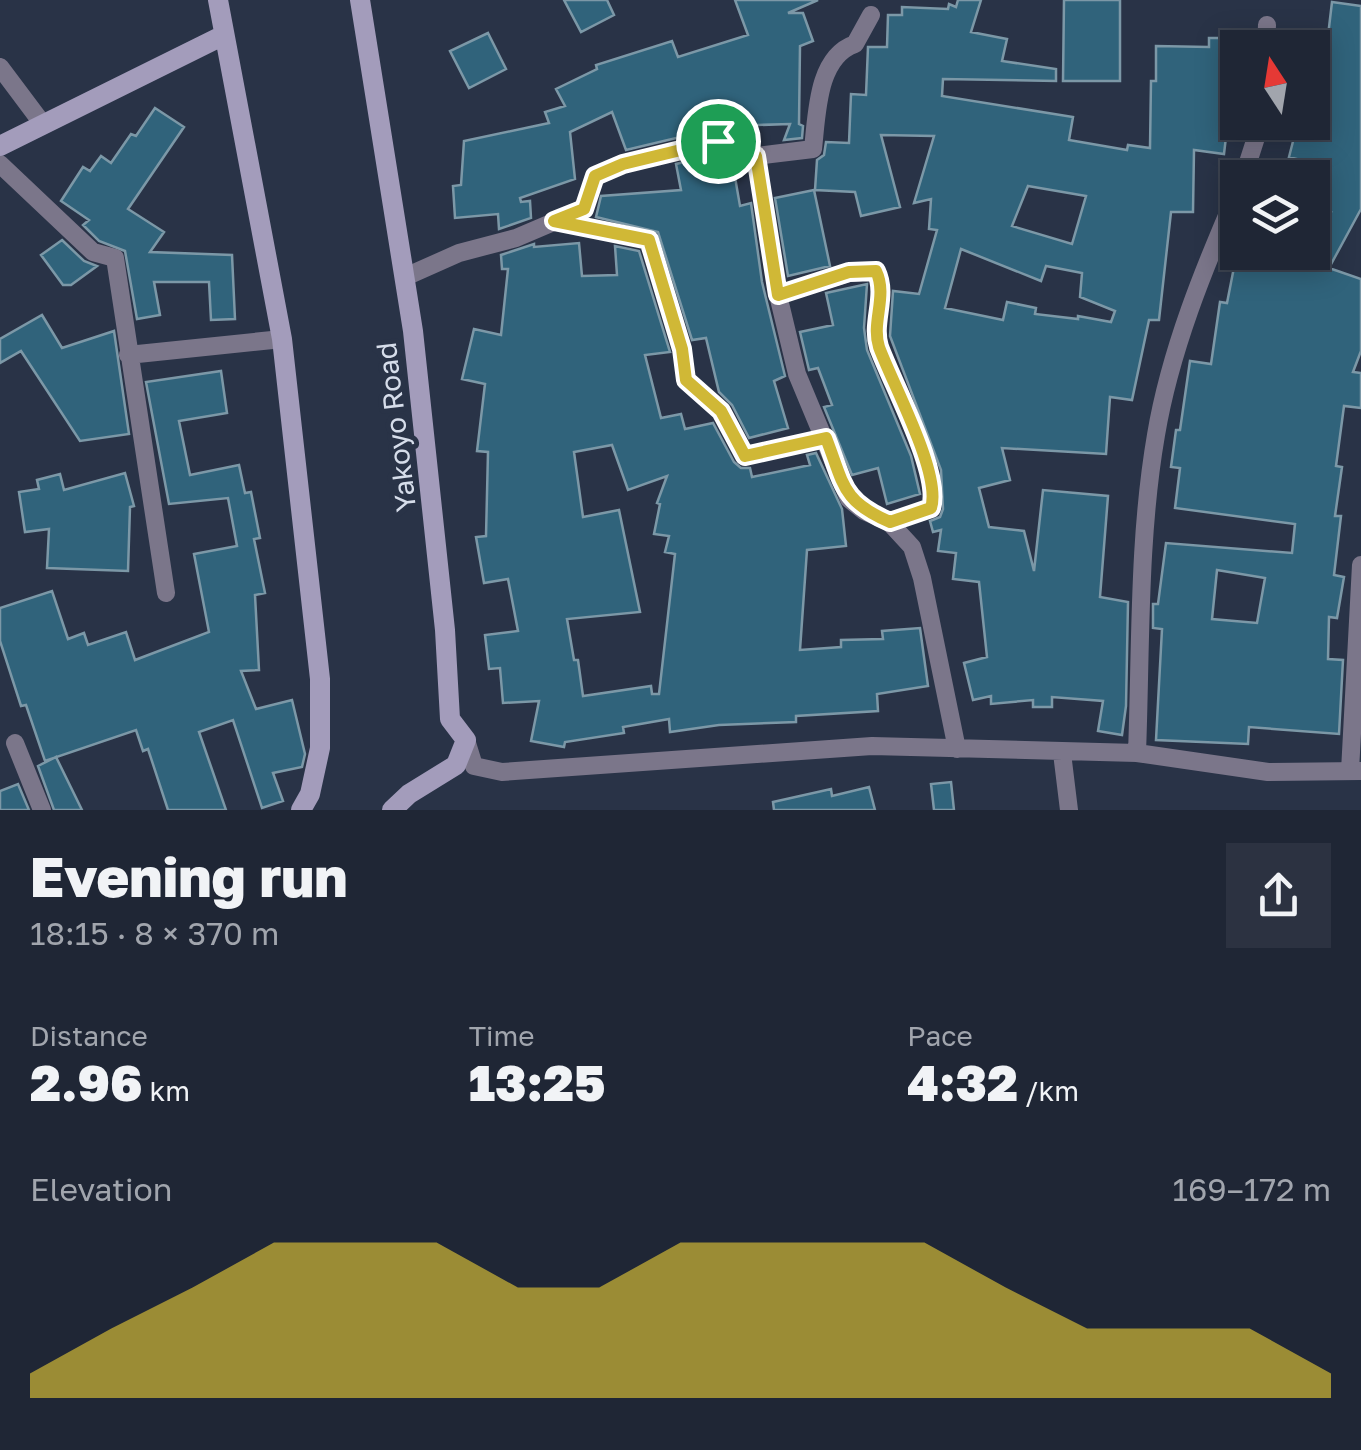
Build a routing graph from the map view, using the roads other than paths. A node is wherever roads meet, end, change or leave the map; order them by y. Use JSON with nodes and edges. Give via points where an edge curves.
{"nodes":[{"id":1,"x":218,"y":0,"type":"edge"},
{"id":2,"x":360,"y":0,"type":"edge"},
{"id":3,"x":872,"y":16,"type":"dead end"},
{"id":4,"x":1267,"y":26,"type":"dead end"},
{"id":5,"x":1267,"y":30,"type":"edge"},
{"id":6,"x":224,"y":36,"type":"junction"},
{"id":7,"x":0,"y":67,"type":"edge"},
{"id":8,"x":42,"y":123,"type":"junction"},
{"id":9,"x":0,"y":146,"type":"edge"},
{"id":10,"x":756,"y":156,"type":"junction"},
{"id":11,"x":0,"y":164,"type":"edge"},
{"id":12,"x":554,"y":221,"type":"junction"},
{"id":13,"x":1220,"y":231,"type":"edge"},
{"id":14,"x":405,"y":276,"type":"junction"},
{"id":15,"x":778,"y":295,"type":"junction"},
{"id":16,"x":282,"y":339,"type":"junction"},
{"id":17,"x":128,"y":354,"type":"junction"},
{"id":18,"x":826,"y":438,"type":"junction"},
{"id":19,"x":890,"y":522,"type":"junction"},
{"id":20,"x":1361,"y":564,"type":"edge"},
{"id":21,"x":166,"y":593,"type":"dead end"},
{"id":22,"x":466,"y":740,"type":"junction"},
{"id":23,"x":15,"y":743,"type":"dead end"},
{"id":24,"x":957,"y":749,"type":"junction"},
{"id":25,"x":1062,"y":753,"type":"junction"},
{"id":26,"x":1137,"y":754,"type":"junction"},
{"id":27,"x":1356,"y":771,"type":"edge"},
{"id":28,"x":410,"y":802,"type":"edge"},
{"id":29,"x":42,"y":810,"type":"edge"},
{"id":30,"x":301,"y":810,"type":"edge"},
{"id":31,"x":392,"y":810,"type":"edge"},
{"id":32,"x":1069,"y":810,"type":"edge"}],
"edges":[{"from":1,"to":6,"type":"main road"},
{"from":2,"to":14,"type":"main road","name":"Yakoyo Road"},
{"from":3,"to":10,"type":"street","via":[[856,44],[834,56],[812,149]]},
{"from":4,"to":5,"type":"street"},
{"from":6,"to":8,"type":"main road"},
{"from":6,"to":16,"type":"main road"},
{"from":7,"to":8,"type":"street"},
{"from":8,"to":9,"type":"main road"},
{"from":10,"to":12,"type":"street","via":[[718,141],[623,164],[595,176],[584,209]]},
{"from":10,"to":15,"type":"street"},
{"from":11,"to":17,"type":"street","via":[[93,252],[115,258]]},
{"from":12,"to":14,"type":"street"},
{"from":12,"to":18,"type":"street","via":[[649,240],[686,380],[721,411],[745,456]]},
{"from":13,"to":26,"type":"street","via":[[1156,431],[1146,498]]},
{"from":14,"to":22,"type":"main road","name":"Yakoyo Road","via":[[429,461],[450,719]]},
{"from":15,"to":18,"type":"street","via":[[797,374]]},
{"from":15,"to":19,"type":"street","via":[[849,272],[876,271],[882,300],[877,341],[916,432],[934,496],[931,508]]},
{"from":16,"to":17,"type":"street"},
{"from":16,"to":30,"type":"main road","via":[[320,678],[320,748]]},
{"from":17,"to":21,"type":"street"},
{"from":18,"to":19,"type":"street","via":[[850,499]]},
{"from":19,"to":24,"type":"street","via":[[912,547],[922,578]]},
{"from":20,"to":27,"type":"street"},
{"from":22,"to":24,"type":"street","via":[[474,766],[502,772],[872,746]]},
{"from":22,"to":28,"type":"main road","via":[[456,764]]},
{"from":23,"to":29,"type":"street"},
{"from":24,"to":25,"type":"street"},
{"from":25,"to":26,"type":"street"},
{"from":25,"to":32,"type":"street"},
{"from":26,"to":27,"type":"street","via":[[1268,772]]},
{"from":28,"to":31,"type":"main road"}]}
